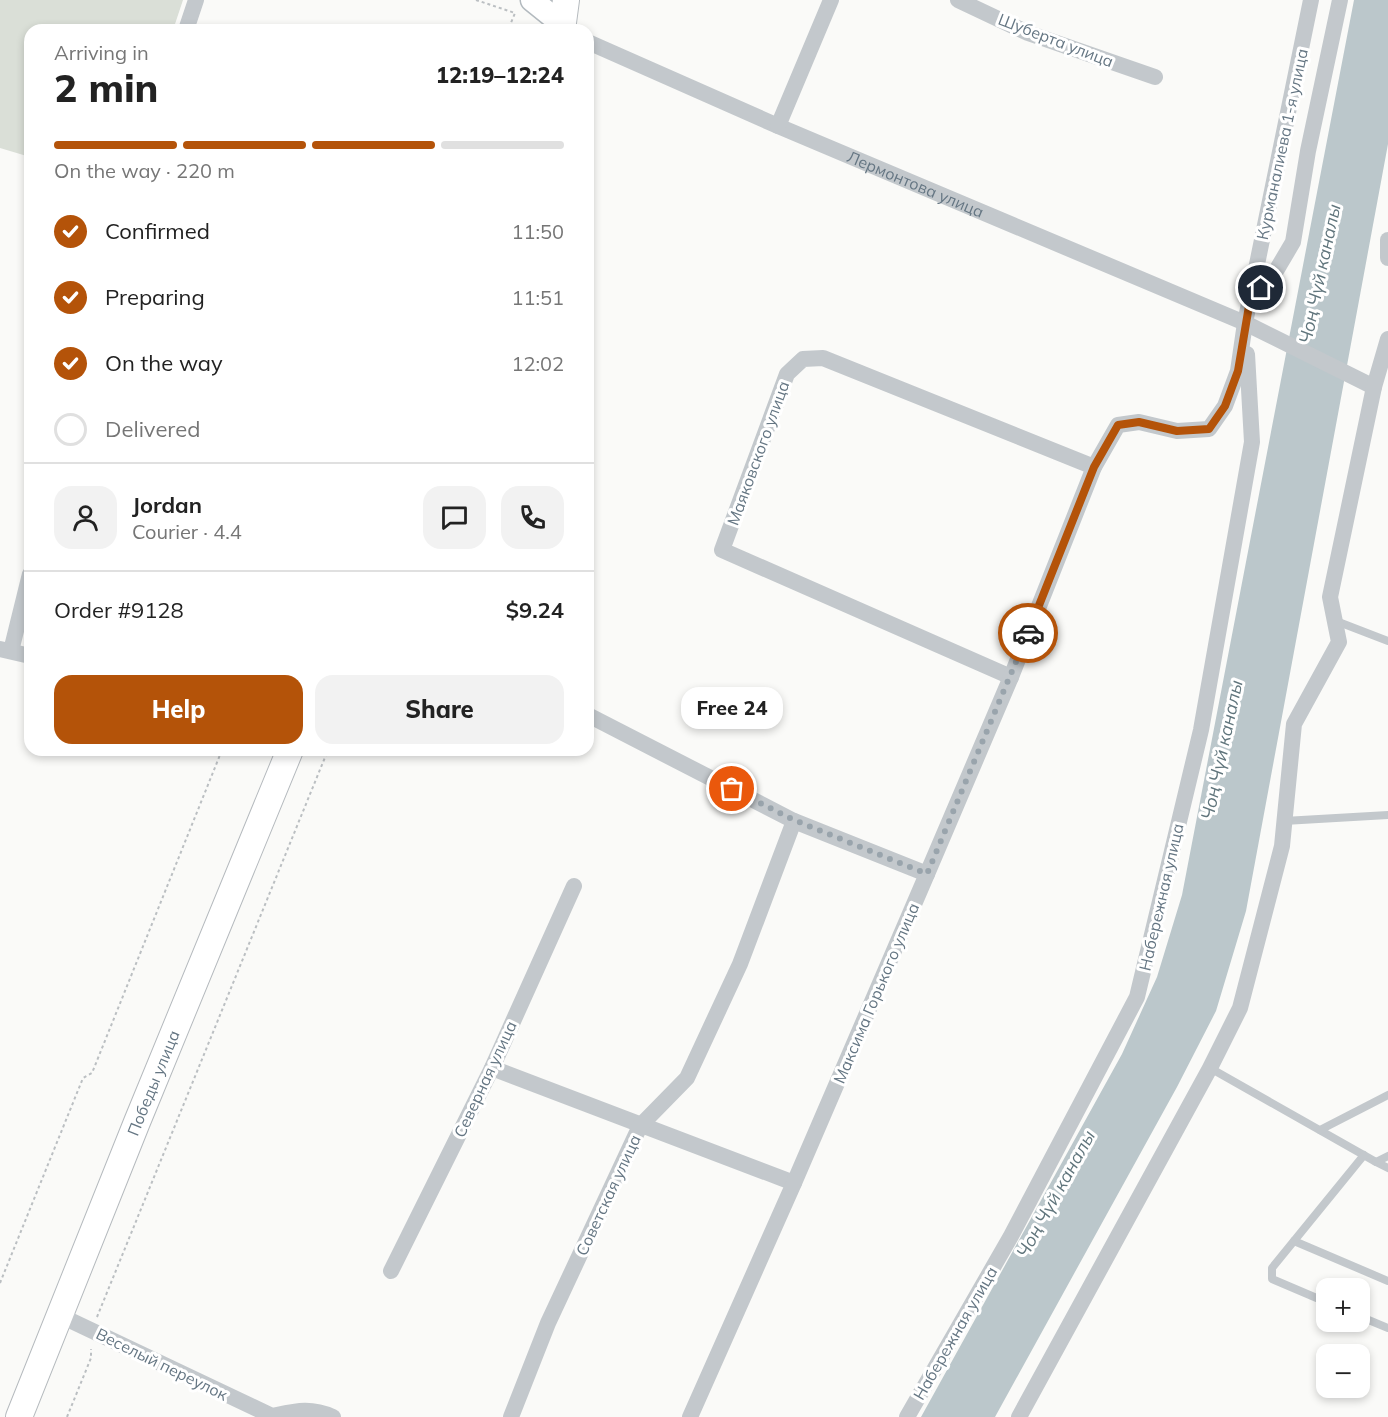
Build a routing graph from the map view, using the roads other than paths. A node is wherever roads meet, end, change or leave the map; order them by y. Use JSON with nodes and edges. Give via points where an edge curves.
{"nodes":[{"id":1,"x":196,"y":0,"type":"edge"},
{"id":2,"x":532,"y":0,"type":"edge"},
{"id":3,"x":578,"y":0,"type":"edge"},
{"id":4,"x":831,"y":0,"type":"edge"},
{"id":5,"x":958,"y":0,"type":"edge"},
{"id":6,"x":1311,"y":0,"type":"edge"},
{"id":7,"x":1340,"y":0,"type":"edge"},
{"id":8,"x":566,"y":21,"type":"edge"},
{"id":9,"x":188,"y":24,"type":"edge"},
{"id":10,"x":594,"y":45,"type":"edge"},
{"id":11,"x":1155,"y":77,"type":"dead end"},
{"id":12,"x":778,"y":126,"type":"junction"},
{"id":13,"x":1388,"y":240,"type":"edge"},
{"id":14,"x":1388,"y":258,"type":"edge"},
{"id":15,"x":1250,"y":300,"type":"junction"},
{"id":16,"x":1245,"y":323,"type":"junction"},
{"id":17,"x":1388,"y":339,"type":"edge"},
{"id":18,"x":1384,"y":367,"type":"edge"},
{"id":19,"x":1367,"y":384,"type":"junction"},
{"id":20,"x":1094,"y":467,"type":"junction"},
{"id":21,"x":24,"y":593,"type":"edge"},
{"id":22,"x":1335,"y":621,"type":"junction"},
{"id":23,"x":1388,"y":641,"type":"edge"},
{"id":24,"x":6,"y":650,"type":"edge"},
{"id":25,"x":24,"y":654,"type":"edge"},
{"id":26,"x":1011,"y":677,"type":"junction"},
{"id":27,"x":594,"y":718,"type":"edge"},
{"id":28,"x":289,"y":756,"type":"edge"},
{"id":29,"x":1388,"y":815,"type":"edge"},
{"id":30,"x":794,"y":820,"type":"junction"},
{"id":31,"x":1284,"y":821,"type":"junction"},
{"id":32,"x":927,"y":874,"type":"junction"},
{"id":33,"x":574,"y":885,"type":"dead end"},
{"id":34,"x":492,"y":1068,"type":"junction"},
{"id":35,"x":1210,"y":1068,"type":"junction"},
{"id":36,"x":1388,"y":1095,"type":"edge"},
{"id":37,"x":640,"y":1126,"type":"junction"},
{"id":38,"x":1320,"y":1130,"type":"junction"},
{"id":39,"x":1364,"y":1155,"type":"junction"},
{"id":40,"x":1388,"y":1156,"type":"edge"},
{"id":41,"x":1376,"y":1162,"type":"junction"},
{"id":42,"x":1388,"y":1168,"type":"edge"},
{"id":43,"x":794,"y":1183,"type":"junction"},
{"id":44,"x":1294,"y":1241,"type":"junction"},
{"id":45,"x":391,"y":1271,"type":"dead end"},
{"id":46,"x":1388,"y":1281,"type":"edge"},
{"id":47,"x":1316,"y":1298,"type":"edge"},
{"id":48,"x":61,"y":1316,"type":"junction"},
{"id":49,"x":1370,"y":1321,"type":"edge"},
{"id":50,"x":1388,"y":1328,"type":"edge"},
{"id":51,"x":19,"y":1417,"type":"edge"},
{"id":52,"x":333,"y":1417,"type":"edge"},
{"id":53,"x":511,"y":1417,"type":"edge"},
{"id":54,"x":690,"y":1417,"type":"edge"},
{"id":55,"x":907,"y":1417,"type":"edge"},
{"id":56,"x":1019,"y":1417,"type":"edge"}],
"edges":[{"from":1,"to":9,"type":"street"},
{"from":2,"to":8,"type":"main road"},
{"from":3,"to":8,"type":"main road"},
{"from":4,"to":12,"type":"street"},
{"from":5,"to":11,"type":"street","name":"Шуберта улица","via":[[1028,33]]},
{"from":6,"to":15,"type":"street","name":"Курманалиева 1-я улица"},
{"from":7,"to":15,"type":"street","via":[[1293,242],[1273,276]]},
{"from":10,"to":12,"type":"street","name":"Лермонтова улица"},
{"from":12,"to":16,"type":"street","name":"Лермонтова улица"},
{"from":13,"to":14,"type":"street"},
{"from":15,"to":16,"type":"street","name":"Курманалиева 1-я улица"},
{"from":16,"to":19,"type":"street","name":"Лермонтова улица"},
{"from":16,"to":20,"type":"street","name":"Максима Горького улица","via":[[1238,371],[1225,406],[1209,429],[1177,431],[1139,422],[1118,425]]},
{"from":16,"to":55,"type":"street","name":"Набережная улица","via":[[1252,442],[1201,730],[1137,997],[1011,1236]]},
{"from":17,"to":18,"type":"street"},
{"from":18,"to":19,"type":"street"},
{"from":19,"to":22,"type":"street","via":[[1330,597]]},
{"from":20,"to":26,"type":"street","name":"Максима Горького улица"},
{"from":20,"to":26,"type":"street","name":"Маяковского улица","via":[[823,358],[803,359],[787,374],[722,550]]},
{"from":21,"to":24,"type":"street"},
{"from":22,"to":23,"type":"lane"},
{"from":22,"to":31,"type":"street","via":[[1339,642],[1294,724]]},
{"from":24,"to":25,"type":"street"},
{"from":26,"to":32,"type":"street","name":"Максима Горького улица"},
{"from":27,"to":30,"type":"street"},
{"from":28,"to":48,"type":"main road","name":"Победы улица"},
{"from":29,"to":31,"type":"lane"},
{"from":30,"to":32,"type":"street"},
{"from":30,"to":37,"type":"street","name":"Советская улица","via":[[740,964],[687,1078]]},
{"from":31,"to":35,"type":"street","via":[[1282,846],[1239,1008]]},
{"from":32,"to":43,"type":"street","name":"Максима Горького улица"},
{"from":33,"to":34,"type":"street","name":"Северная улица"},
{"from":34,"to":37,"type":"street"},
{"from":34,"to":45,"type":"street","name":"Северная улица"},
{"from":35,"to":38,"type":"lane"},
{"from":35,"to":56,"type":"street"},
{"from":36,"to":38,"type":"lane"},
{"from":37,"to":43,"type":"street"},
{"from":37,"to":53,"type":"street","name":"Советская улица","via":[[548,1323]]},
{"from":38,"to":39,"type":"lane"},
{"from":39,"to":41,"type":"lane"},
{"from":39,"to":44,"type":"lane"},
{"from":40,"to":41,"type":"lane"},
{"from":41,"to":42,"type":"lane"},
{"from":43,"to":54,"type":"street","name":"Максима Горького улица"},
{"from":44,"to":46,"type":"lane"},
{"from":44,"to":47,"type":"lane","via":[[1272,1268],[1272,1279]]},
{"from":48,"to":51,"type":"main road","name":"Победы улица"},
{"from":48,"to":52,"type":"street","name":"Веселый переулок","via":[[272,1416],[319,1411]]},
{"from":49,"to":50,"type":"lane"}]}
